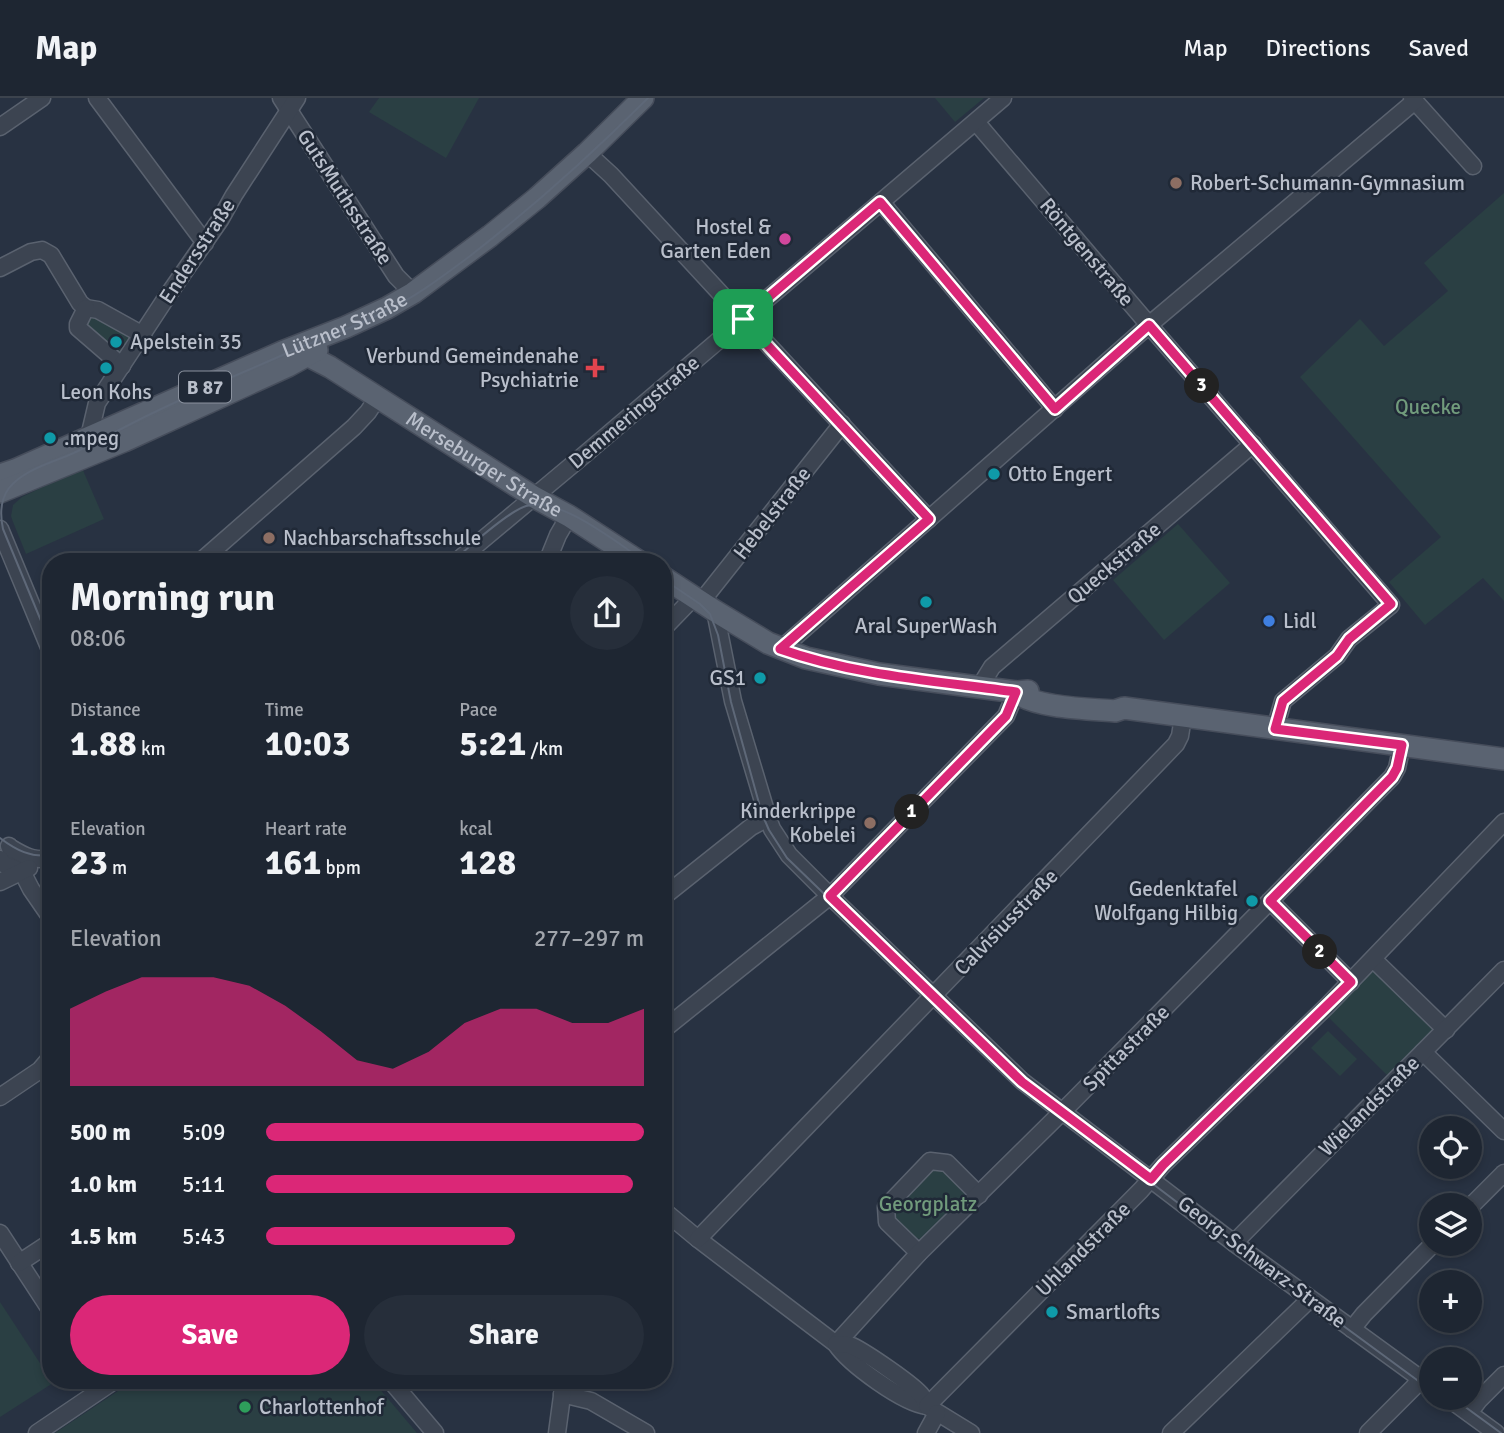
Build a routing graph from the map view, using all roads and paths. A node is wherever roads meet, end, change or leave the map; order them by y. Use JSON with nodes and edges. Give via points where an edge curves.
{"nodes":[{"id":1,"x":42,"y":98,"type":"edge"},
{"id":2,"x":97,"y":98,"type":"edge"},
{"id":3,"x":643,"y":98,"type":"edge"},
{"id":4,"x":1003,"y":98,"type":"edge"},
{"id":5,"x":1413,"y":99,"type":"edge"},
{"id":6,"x":289,"y":102,"type":"edge"},
{"id":7,"x":976,"y":122,"type":"junction"},
{"id":8,"x":0,"y":127,"type":"edge"},
{"id":9,"x":587,"y":153,"type":"junction"},
{"id":10,"x":1473,"y":166,"type":"dead end"},
{"id":11,"x":880,"y":202,"type":"junction"},
{"id":12,"x":205,"y":243,"type":"junction"},
{"id":13,"x":0,"y":268,"type":"edge"},
{"id":14,"x":413,"y":293,"type":"junction"},
{"id":15,"x":86,"y":308,"type":"junction"},
{"id":16,"x":743,"y":319,"type":"junction"},
{"id":17,"x":1149,"y":325,"type":"junction"},
{"id":18,"x":340,"y":333,"type":"junction"},
{"id":19,"x":143,"y":335,"type":"junction"},
{"id":20,"x":301,"y":351,"type":"junction"},
{"id":21,"x":122,"y":366,"type":"junction"},
{"id":22,"x":340,"y":374,"type":"junction"},
{"id":23,"x":377,"y":397,"type":"junction"},
{"id":24,"x":1055,"y":409,"type":"junction"},
{"id":25,"x":842,"y":424,"type":"junction"},
{"id":26,"x":96,"y":440,"type":"junction"},
{"id":27,"x":1253,"y":444,"type":"junction"},
{"id":28,"x":7,"y":473,"type":"edge"},
{"id":29,"x":0,"y":490,"type":"edge"},
{"id":30,"x":534,"y":497,"type":"junction"},
{"id":31,"x":569,"y":516,"type":"junction"},
{"id":32,"x":929,"y":519,"type":"junction"},
{"id":33,"x":0,"y":529,"type":"edge"},
{"id":34,"x":210,"y":553,"type":"edge"},
{"id":35,"x":467,"y":553,"type":"edge"},
{"id":36,"x":551,"y":553,"type":"edge"},
{"id":37,"x":626,"y":553,"type":"edge"},
{"id":38,"x":672,"y":583,"type":"edge"},
{"id":39,"x":704,"y":603,"type":"junction"},
{"id":40,"x":672,"y":623,"type":"edge"},
{"id":41,"x":42,"y":630,"type":"edge"},
{"id":42,"x":780,"y":649,"type":"junction"},
{"id":43,"x":983,"y":688,"type":"junction"},
{"id":44,"x":1016,"y":692,"type":"junction"},
{"id":45,"x":1183,"y":717,"type":"junction"},
{"id":46,"x":1275,"y":729,"type":"junction"},
{"id":47,"x":1402,"y":745,"type":"junction"},
{"id":48,"x":1504,"y":759,"type":"edge"},
{"id":49,"x":768,"y":818,"type":"junction"},
{"id":50,"x":1504,"y":822,"type":"edge"},
{"id":51,"x":9,"y":855,"type":"edge"},
{"id":52,"x":42,"y":858,"type":"edge"},
{"id":53,"x":42,"y":860,"type":"edge"},
{"id":54,"x":0,"y":882,"type":"edge"},
{"id":55,"x":672,"y":891,"type":"edge"},
{"id":56,"x":830,"y":896,"type":"junction"},
{"id":57,"x":1270,"y":901,"type":"junction"},
{"id":58,"x":42,"y":905,"type":"edge"},
{"id":59,"x":1373,"y":959,"type":"junction"},
{"id":60,"x":1504,"y":970,"type":"edge"},
{"id":61,"x":1351,"y":982,"type":"junction"},
{"id":62,"x":934,"y":997,"type":"junction"},
{"id":63,"x":672,"y":1023,"type":"edge"},
{"id":64,"x":1446,"y":1030,"type":"junction"},
{"id":65,"x":1423,"y":1052,"type":"junction"},
{"id":66,"x":42,"y":1068,"type":"edge"},
{"id":67,"x":0,"y":1097,"type":"edge"},
{"id":68,"x":1063,"y":1112,"type":"junction"},
{"id":69,"x":1504,"y":1131,"type":"edge"},
{"id":70,"x":1504,"y":1173,"type":"edge"},
{"id":71,"x":1151,"y":1179,"type":"junction"},
{"id":72,"x":979,"y":1195,"type":"junction"},
{"id":73,"x":1482,"y":1195,"type":"edge"},
{"id":74,"x":672,"y":1218,"type":"edge"},
{"id":75,"x":0,"y":1233,"type":"edge"},
{"id":76,"x":698,"y":1240,"type":"junction"},
{"id":77,"x":1234,"y":1243,"type":"junction"},
{"id":78,"x":42,"y":1248,"type":"edge"},
{"id":79,"x":919,"y":1253,"type":"junction"},
{"id":80,"x":1421,"y":1256,"type":"edge"},
{"id":81,"x":19,"y":1263,"type":"junction"},
{"id":82,"x":42,"y":1298,"type":"edge"},
{"id":83,"x":1310,"y":1299,"type":"junction"},
{"id":84,"x":1352,"y":1329,"type":"junction"},
{"id":85,"x":836,"y":1344,"type":"junction"},
{"id":86,"x":1504,"y":1375,"type":"edge"},
{"id":87,"x":1419,"y":1379,"type":"edge"},
{"id":88,"x":1419,"y":1385,"type":"edge"},
{"id":89,"x":97,"y":1389,"type":"edge"},
{"id":90,"x":398,"y":1389,"type":"edge"},
{"id":91,"x":563,"y":1389,"type":"edge"},
{"id":92,"x":567,"y":1389,"type":"edge"},
{"id":93,"x":932,"y":1410,"type":"junction"},
{"id":94,"x":1465,"y":1410,"type":"edge"},
{"id":95,"x":1469,"y":1413,"type":"junction"},
{"id":96,"x":37,"y":1433,"type":"edge"},
{"id":97,"x":435,"y":1433,"type":"edge"},
{"id":98,"x":557,"y":1433,"type":"edge"},
{"id":99,"x":646,"y":1433,"type":"edge"},
{"id":100,"x":926,"y":1433,"type":"edge"},
{"id":101,"x":971,"y":1433,"type":"edge"},
{"id":102,"x":1171,"y":1433,"type":"edge"},
{"id":103,"x":1368,"y":1433,"type":"edge"},
{"id":104,"x":1496,"y":1433,"type":"edge"}],
"edges":[{"from":1,"to":8,"type":"street"},
{"from":2,"to":12,"type":"street"},
{"from":3,"to":9,"type":"main road","name":"Lützner Straße"},
{"from":4,"to":7,"type":"street","name":"Demmeringstraße"},
{"from":5,"to":10,"type":"street"},
{"from":5,"to":17,"type":"street"},
{"from":6,"to":12,"type":"street","name":"Endersstraße"},
{"from":6,"to":14,"type":"street","name":"GutsMuthsstraße","via":[[396,276]]},
{"from":7,"to":11,"type":"street","name":"Demmeringstraße"},
{"from":7,"to":17,"type":"street","name":"Röntgenstraße"},
{"from":9,"to":14,"type":"main road","name":"Lützner Straße","via":[[500,228]]},
{"from":9,"to":16,"type":"street"},
{"from":11,"to":16,"type":"street","name":"Demmeringstraße"},
{"from":11,"to":24,"type":"street"},
{"from":12,"to":19,"type":"street","name":"Endersstraße"},
{"from":13,"to":15,"type":"street","via":[[42,250],[51,255]]},
{"from":14,"to":18,"type":"main road","name":"Lützner Straße"},
{"from":15,"to":19,"type":"street"},
{"from":15,"to":21,"type":"street","via":[[78,328]]},
{"from":16,"to":25,"type":"street"},
{"from":16,"to":30,"type":"street","name":"Demmeringstraße"},
{"from":17,"to":24,"type":"street"},
{"from":17,"to":27,"type":"street","name":"Röntgenstraße"},
{"from":18,"to":20,"type":"main road","name":"Lützner Straße"},
{"from":18,"to":22,"type":"main road","via":[[334,353]]},
{"from":19,"to":21,"type":"street","name":"Endersstraße"},
{"from":20,"to":22,"type":"main road","name":"Merseburger Straße"},
{"from":20,"to":26,"type":"main road","name":"Lützner Straße","number":"B 87"},
{"from":20,"to":26,"type":"main road","name":"Lützner Straße","number":"B 87","via":[[288,366],[124,440]]},
{"from":21,"to":26,"type":"street","name":"Endersstraße","via":[[97,403]]},
{"from":22,"to":23,"type":"main road","name":"Merseburger Straße"},
{"from":23,"to":30,"type":"main road","name":"Merseburger Straße"},
{"from":23,"to":34,"type":"street","via":[[354,427]]},
{"from":24,"to":32,"type":"street"},
{"from":25,"to":32,"type":"street"},
{"from":25,"to":39,"type":"street","name":"Hebelstraße"},
{"from":26,"to":28,"type":"main road","name":"Lützner Straße","number":"B 87"},
{"from":26,"to":29,"type":"main road","name":"Lützner Straße","number":"B 87"},
{"from":27,"to":43,"type":"street","name":"Queckstraße","via":[[992,667]]},
{"from":27,"to":46,"type":"street","name":"Röntgenstraße","via":[[1391,604],[1283,701]]},
{"from":28,"to":29,"type":"street"},
{"from":30,"to":31,"type":"main road","name":"Merseburger Straße"},
{"from":30,"to":35,"type":"street","name":"Demmeringstraße"},
{"from":31,"to":36,"type":"street"},
{"from":31,"to":37,"type":"main road","name":"Merseburger Straße"},
{"from":32,"to":42,"type":"street"},
{"from":33,"to":41,"type":"street"},
{"from":38,"to":39,"type":"main road"},
{"from":39,"to":40,"type":"street","name":"Hebelstraße"},
{"from":39,"to":42,"type":"main road"},
{"from":39,"to":49,"type":"street","name":"Georg-Schwarz-Straße"},
{"from":42,"to":43,"type":"main road","via":[[863,671]]},
{"from":43,"to":44,"type":"main road"},
{"from":44,"to":45,"type":"main road","via":[[1054,705]]},
{"from":44,"to":56,"type":"street","via":[[1006,716]]},
{"from":45,"to":46,"type":"main road"},
{"from":45,"to":62,"type":"street","name":"Calvisiusstraße","via":[[1176,744]]},
{"from":46,"to":47,"type":"main road"},
{"from":47,"to":48,"type":"main road"},
{"from":47,"to":57,"type":"street","name":"Spittastraße","via":[[1392,777]]},
{"from":49,"to":55,"type":"street"},
{"from":49,"to":56,"type":"street","name":"Georg-Schwarz-Straße","via":[[789,855]]},
{"from":50,"to":59,"type":"street","name":"Uhlandstraße"},
{"from":51,"to":52,"type":"street"},
{"from":51,"to":53,"type":"street"},
{"from":51,"to":54,"type":"street"},
{"from":51,"to":58,"type":"street"},
{"from":56,"to":62,"type":"street","name":"Georg-Schwarz-Straße"},
{"from":56,"to":63,"type":"street"},
{"from":57,"to":61,"type":"street"},
{"from":57,"to":68,"type":"street","name":"Spittastraße"},
{"from":59,"to":61,"type":"street","name":"Uhlandstraße"},
{"from":59,"to":64,"type":"street"},
{"from":60,"to":64,"type":"street","name":"Wielandstraße"},
{"from":61,"to":71,"type":"street","name":"Uhlandstraße"},
{"from":62,"to":68,"type":"street","name":"Georg-Schwarz-Straße","via":[[1022,1082]]},
{"from":62,"to":76,"type":"street","name":"Calvisiusstraße"},
{"from":64,"to":65,"type":"street","name":"Wielandstraße"},
{"from":65,"to":69,"type":"street"},
{"from":65,"to":77,"type":"street","name":"Wielandstraße"},
{"from":66,"to":67,"type":"street"},
{"from":68,"to":71,"type":"street","name":"Georg-Schwarz-Straße"},
{"from":68,"to":72,"type":"street","name":"Spittastraße"},
{"from":70,"to":73,"type":"street"},
{"from":71,"to":77,"type":"street","name":"Georg-Schwarz-Straße"},
{"from":71,"to":93,"type":"street","name":"Uhlandstraße"},
{"from":72,"to":79,"type":"street","name":"Spittastraße"},
{"from":72,"to":79,"type":"street","via":[[947,1163],[930,1161],[886,1207],[887,1222]]},
{"from":74,"to":76,"type":"street"},
{"from":75,"to":81,"type":"street"},
{"from":76,"to":85,"type":"street"},
{"from":77,"to":83,"type":"street","name":"Georg-Schwarz-Straße"},
{"from":78,"to":81,"type":"street"},
{"from":79,"to":85,"type":"street","name":"Spittastraße"},
{"from":80,"to":84,"type":"street"},
{"from":81,"to":82,"type":"street"},
{"from":83,"to":84,"type":"street","name":"Georg-Schwarz-Straße"},
{"from":83,"to":102,"type":"street"},
{"from":84,"to":87,"type":"street","name":"Georg-Schwarz-Straße"},
{"from":85,"to":93,"type":"street","via":[[861,1370]]},
{"from":86,"to":95,"type":"street"},
{"from":88,"to":103,"type":"street"},
{"from":89,"to":96,"type":"street"},
{"from":90,"to":97,"type":"street"},
{"from":91,"to":98,"type":"street"},
{"from":92,"to":99,"type":"street"},
{"from":93,"to":100,"type":"street","name":"Uhlandstraße"},
{"from":93,"to":101,"type":"street"},
{"from":94,"to":95,"type":"street"},
{"from":95,"to":104,"type":"street"}]}
